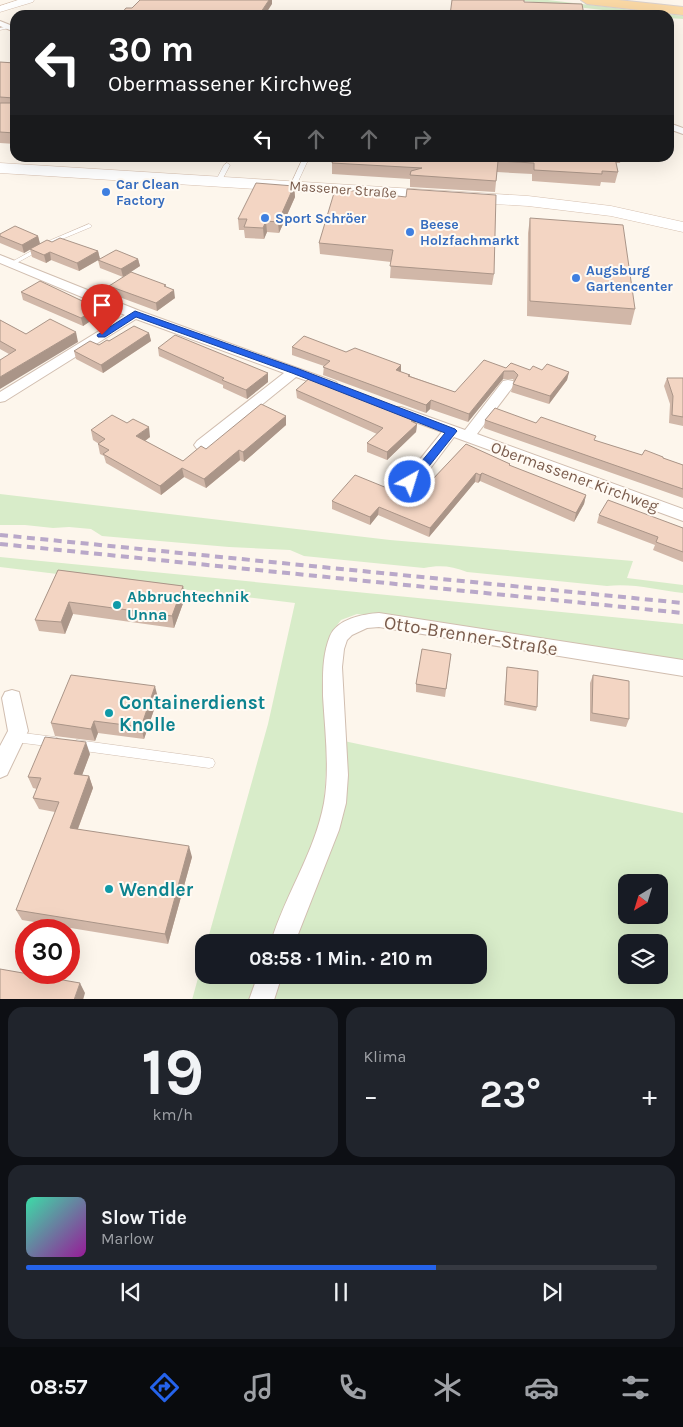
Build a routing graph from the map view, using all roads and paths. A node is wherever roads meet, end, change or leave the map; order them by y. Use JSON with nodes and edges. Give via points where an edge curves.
{"nodes":[{"id":1,"x":28,"y":0,"type":"edge"},
{"id":2,"x":587,"y":0,"type":"edge"},
{"id":3,"x":626,"y":0,"type":"edge"},
{"id":4,"x":683,"y":6,"type":"edge"},
{"id":5,"x":0,"y":8,"type":"edge"},
{"id":6,"x":683,"y":11,"type":"edge"},
{"id":7,"x":304,"y":162,"type":"edge"},
{"id":8,"x":226,"y":165,"type":"dead end"},
{"id":9,"x":0,"y":168,"type":"edge"},
{"id":10,"x":218,"y":182,"type":"junction"},
{"id":11,"x":293,"y":186,"type":"junction"},
{"id":12,"x":89,"y":226,"type":"dead end"},
{"id":13,"x":683,"y":227,"type":"edge"},
{"id":14,"x":6,"y":261,"type":"edge"},
{"id":15,"x":135,"y":314,"type":"junction"},
{"id":16,"x":295,"y":371,"type":"junction"},
{"id":17,"x":508,"y":384,"type":"dead end"},
{"id":18,"x":341,"y":389,"type":"edge"},
{"id":19,"x":0,"y":398,"type":"edge"},
{"id":20,"x":387,"y":406,"type":"edge"},
{"id":21,"x":451,"y":431,"type":"junction"},
{"id":22,"x":467,"y":437,"type":"junction"},
{"id":23,"x":202,"y":445,"type":"edge"},
{"id":24,"x":410,"y":482,"type":"dead end"},
{"id":25,"x":683,"y":515,"type":"edge"},
{"id":26,"x":683,"y":668,"type":"edge"},
{"id":27,"x":12,"y":698,"type":"dead end"},
{"id":28,"x":15,"y":737,"type":"junction"},
{"id":29,"x":209,"y":763,"type":"dead end"},
{"id":30,"x":0,"y":768,"type":"edge"},
{"id":31,"x":286,"y":934,"type":"edge"},
{"id":32,"x":267,"y":984,"type":"edge"},
{"id":33,"x":261,"y":999,"type":"edge"}],
"edges":[{"from":1,"to":5,"type":"main road"},
{"from":2,"to":6,"type":"main road"},
{"from":3,"to":4,"type":"main road"},
{"from":7,"to":11,"type":"lane"},
{"from":8,"to":10,"type":"lane"},
{"from":9,"to":10,"type":"main road","name":"Massener Straße"},
{"from":10,"to":11,"type":"main road","name":"Massener Straße"},
{"from":11,"to":13,"type":"main road","name":"Massener Straße","via":[[557,203]]},
{"from":12,"to":14,"type":"lane"},
{"from":14,"to":15,"type":"street"},
{"from":15,"to":16,"type":"street"},
{"from":15,"to":19,"type":"street"},
{"from":16,"to":18,"type":"street"},
{"from":16,"to":23,"type":"street"},
{"from":17,"to":22,"type":"street","name":"Obermassener Kirchweg"},
{"from":20,"to":21,"type":"street","name":"Obermassener Kirchweg"},
{"from":21,"to":22,"type":"street","name":"Obermassener Kirchweg"},
{"from":21,"to":24,"type":"street"},
{"from":22,"to":25,"type":"street","name":"Obermassener Kirchweg"},
{"from":26,"to":31,"type":"street","name":"Otto-Brenner-Straße","via":[[379,620],[365,621],[345,630],[339,636],[332,667],[337,775],[335,803],[328,830]]},
{"from":27,"to":28,"type":"street","via":[[18,731]]},
{"from":28,"to":29,"type":"lane"},
{"from":28,"to":30,"type":"street"},
{"from":32,"to":33,"type":"street"}]}
